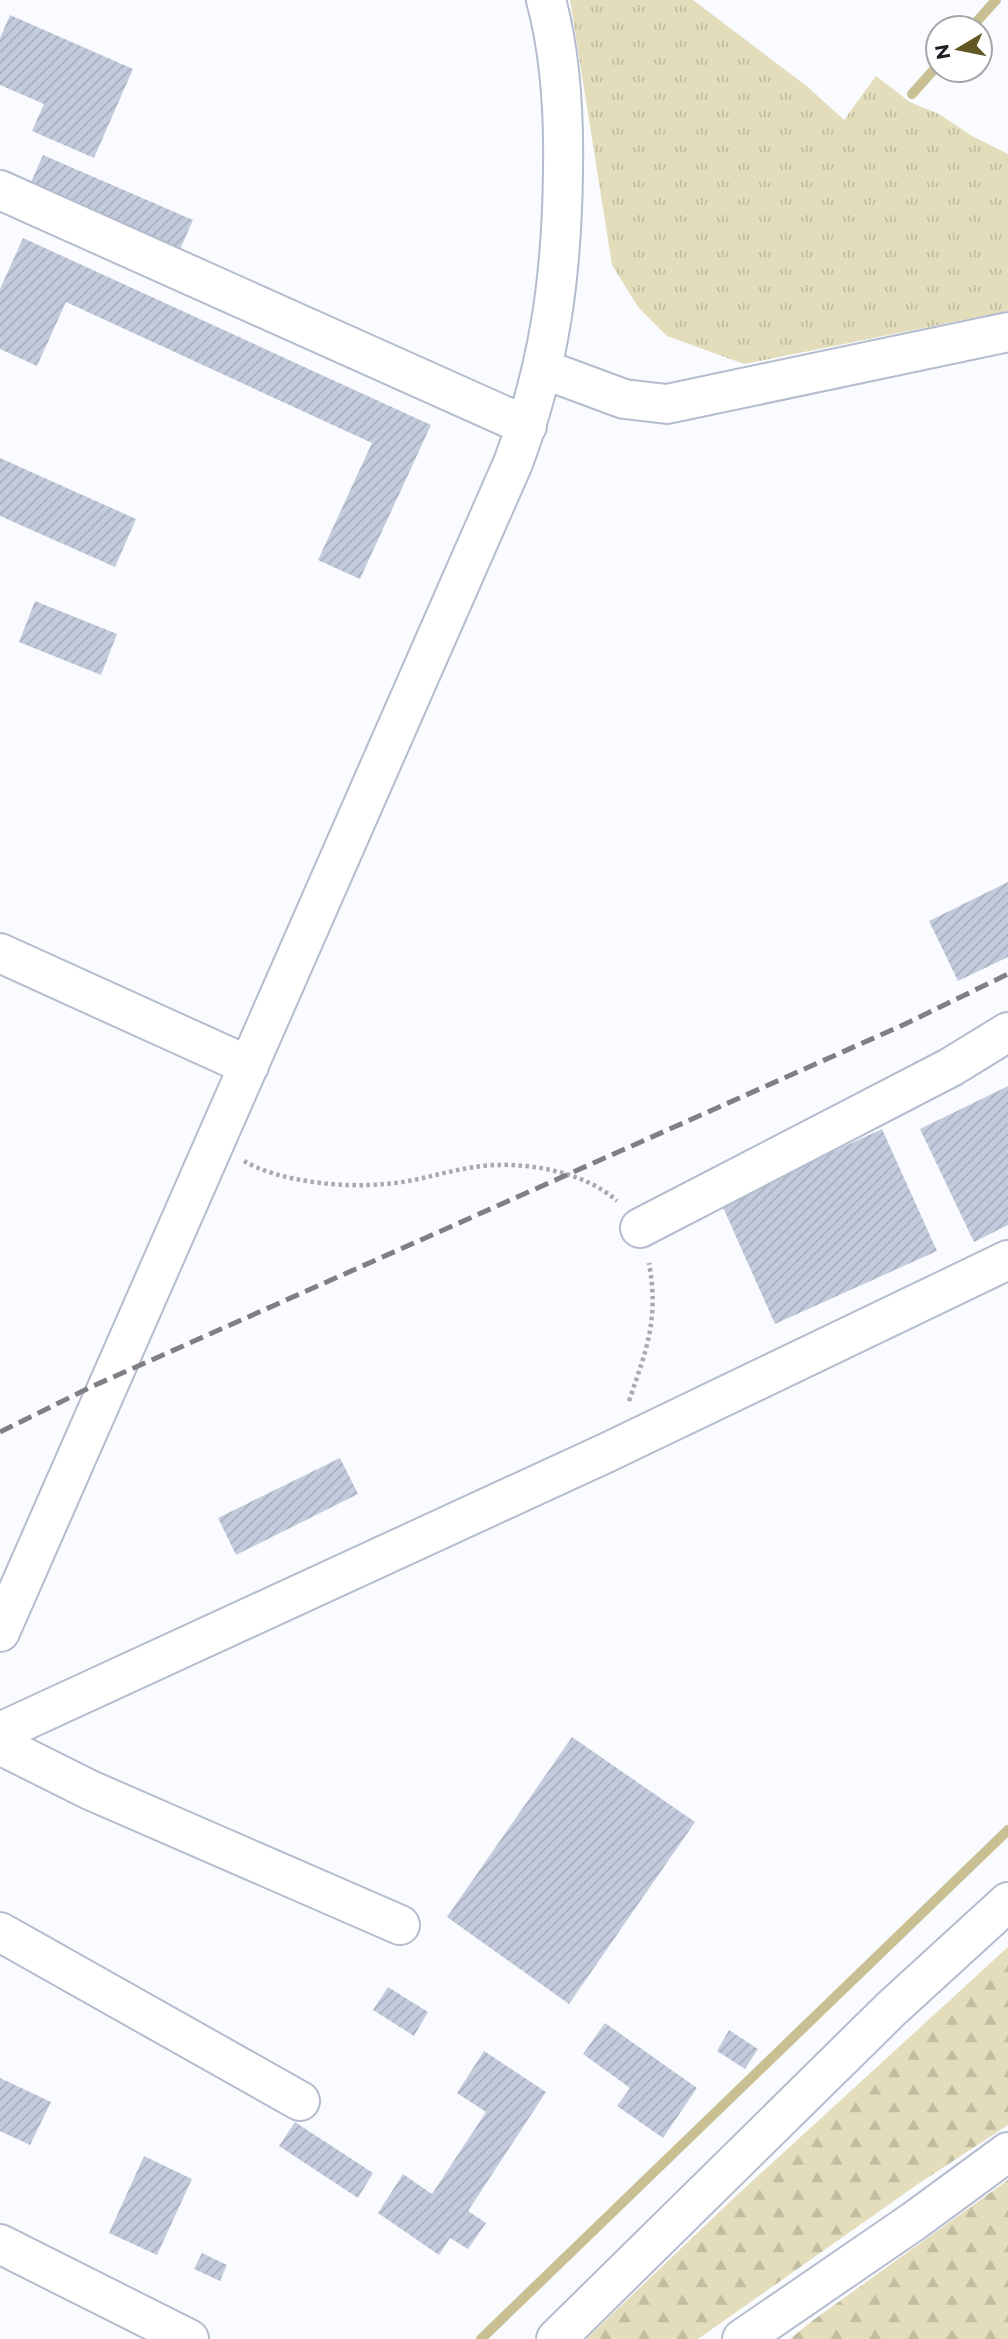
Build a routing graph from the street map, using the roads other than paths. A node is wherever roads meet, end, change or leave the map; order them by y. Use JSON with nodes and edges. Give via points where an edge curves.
{"nodes":[{"id":1,"x":546,"y":0,"type":"edge"},
{"id":2,"x":0,"y":190,"type":"edge"},
{"id":3,"x":1008,"y":332,"type":"edge"},
{"id":4,"x":543,"y":369,"type":"junction"},
{"id":5,"x":527,"y":426,"type":"junction"},
{"id":6,"x":0,"y":953,"type":"edge"},
{"id":7,"x":1008,"y":1032,"type":"edge"},
{"id":8,"x":248,"y":1066,"type":"junction"},
{"id":9,"x":639,"y":1228,"type":"road end"},
{"id":10,"x":1008,"y":1260,"type":"edge"},
{"id":11,"x":0,"y":1632,"type":"edge"},
{"id":12,"x":0,"y":1732,"type":"edge"},
{"id":13,"x":0,"y":1745,"type":"edge"},
{"id":14,"x":1008,"y":1902,"type":"edge"},
{"id":15,"x":400,"y":1925,"type":"dead end"},
{"id":16,"x":0,"y":1932,"type":"edge"},
{"id":17,"x":300,"y":2101,"type":"dead end"},
{"id":18,"x":1008,"y":2152,"type":"edge"},
{"id":19,"x":0,"y":2244,"type":"edge"},
{"id":20,"x":189,"y":2339,"type":"edge"},
{"id":21,"x":556,"y":2339,"type":"edge"},
{"id":22,"x":742,"y":2339,"type":"edge"}],
"edges":[{"from":1,"to":4,"type":"street","via":[[561,75],[564,145],[557,290]]},
{"from":2,"to":5,"type":"street"},
{"from":3,"to":4,"type":"street","via":[[667,404],[624,400]]},
{"from":4,"to":5,"type":"street"},
{"from":5,"to":8,"type":"street"},
{"from":6,"to":8,"type":"street"},
{"from":7,"to":9,"type":"street","via":[[951,1067]]},
{"from":8,"to":11,"type":"street"},
{"from":10,"to":12,"type":"street"},
{"from":13,"to":15,"type":"street","via":[[90,1790]]},
{"from":14,"to":21,"type":"street","via":[[891,2009]]},
{"from":16,"to":17,"type":"street"},
{"from":18,"to":22,"type":"street"},
{"from":19,"to":20,"type":"street"}]}
